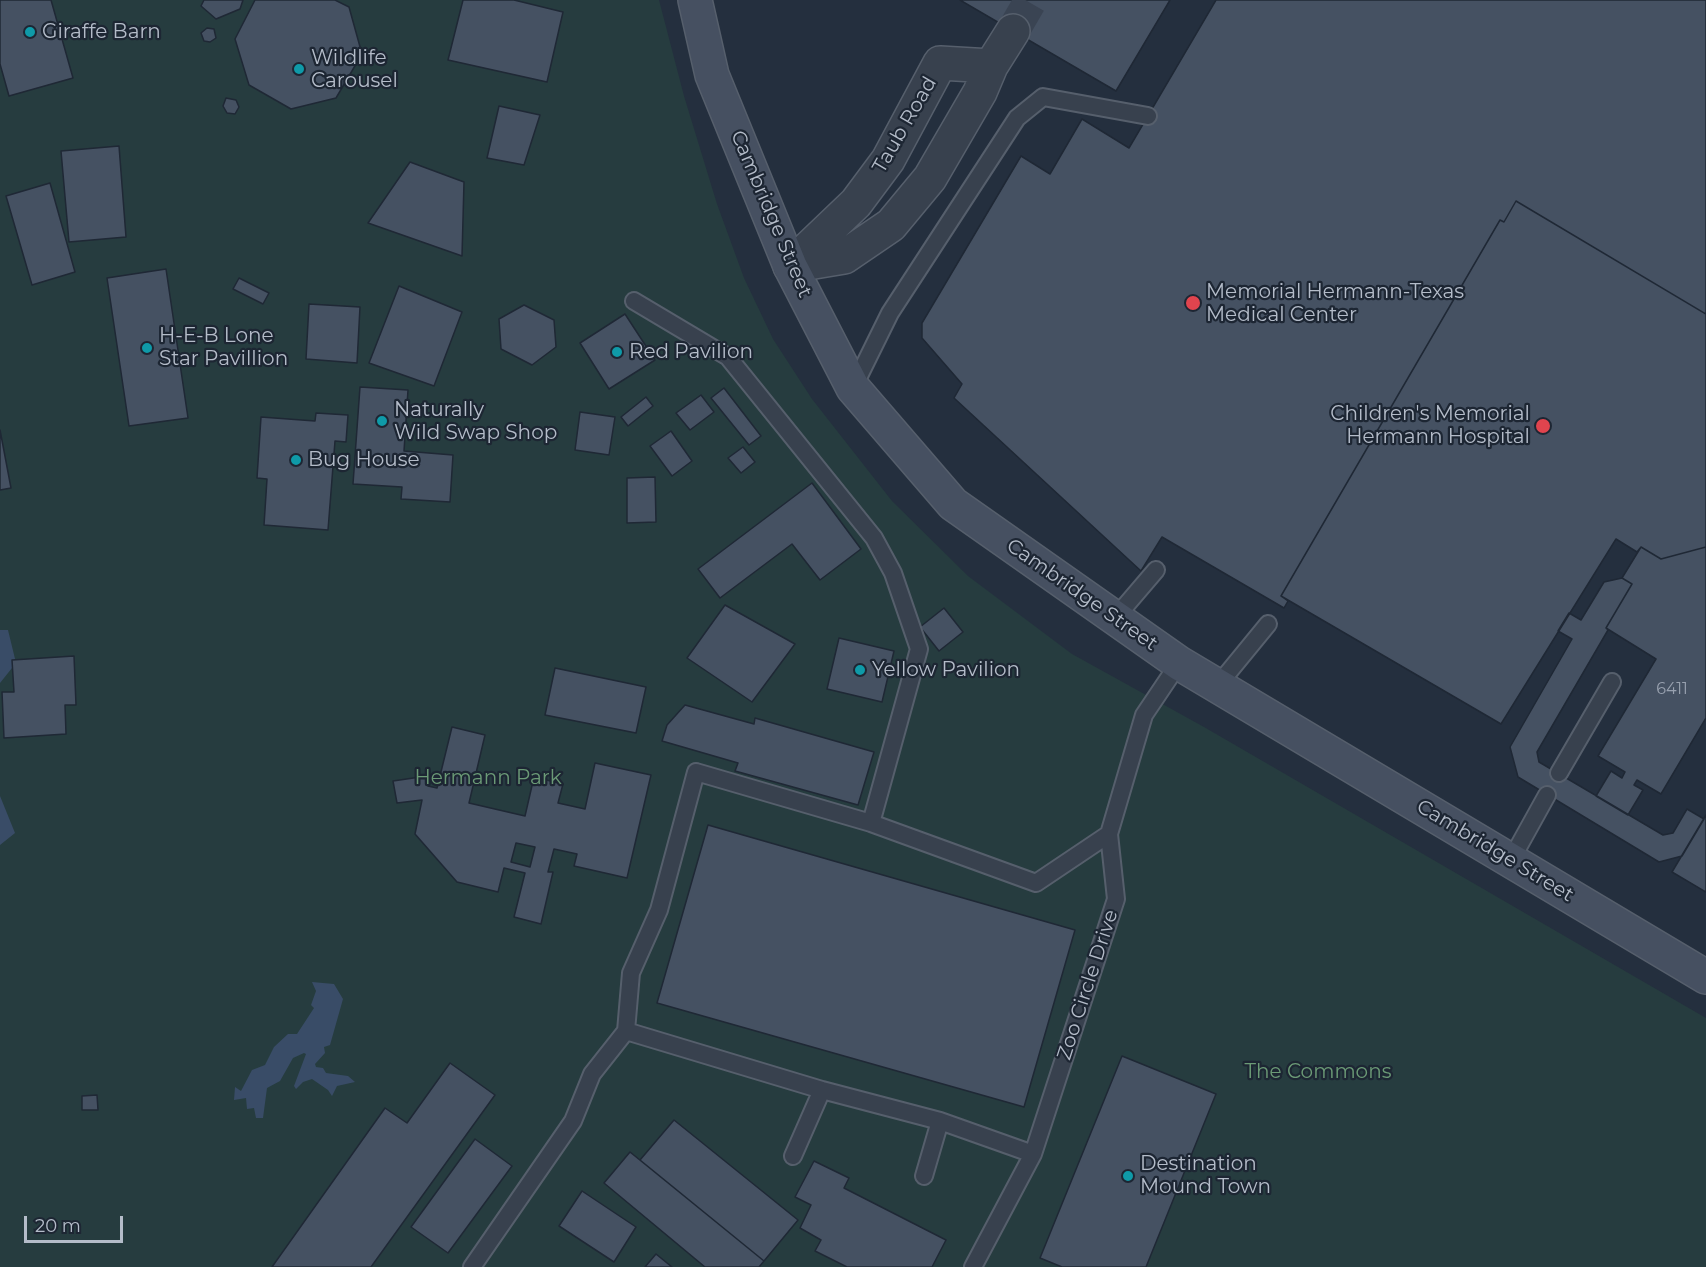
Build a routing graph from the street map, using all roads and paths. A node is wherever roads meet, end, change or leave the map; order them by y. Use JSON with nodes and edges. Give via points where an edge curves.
{"nodes":[{"id":1,"x":695,"y":0,"type":"edge"},
{"id":2,"x":1013,"y":31,"type":"tunnel mouth"},
{"id":3,"x":991,"y":66,"type":"junction"},
{"id":4,"x":1148,"y":116,"type":"dead end"},
{"id":5,"x":790,"y":266,"type":"junction"},
{"id":6,"x":634,"y":301,"type":"dead end"},
{"id":7,"x":853,"y":388,"type":"junction"},
{"id":8,"x":1156,"y":570,"type":"dead end"},
{"id":9,"x":1115,"y":618,"type":"junction"},
{"id":10,"x":1268,"y":624,"type":"dead end"},
{"id":11,"x":1179,"y":663,"type":"junction"},
{"id":12,"x":1612,"y":682,"type":"dead end"},
{"id":13,"x":1218,"y":685,"type":"junction"},
{"id":14,"x":1559,"y":773,"type":"dead end"},
{"id":15,"x":1547,"y":795,"type":"dead end"},
{"id":16,"x":871,"y":823,"type":"junction"},
{"id":17,"x":1109,"y":834,"type":"junction"},
{"id":18,"x":1511,"y":860,"type":"junction"},
{"id":19,"x":1706,"y":977,"type":"edge"},
{"id":20,"x":626,"y":1031,"type":"junction"},
{"id":21,"x":822,"y":1090,"type":"junction"},
{"id":22,"x":940,"y":1121,"type":"junction"},
{"id":23,"x":1033,"y":1154,"type":"junction"},
{"id":24,"x":793,"y":1156,"type":"dead end"},
{"id":25,"x":924,"y":1176,"type":"dead end"},
{"id":26,"x":472,"y":1267,"type":"edge"},
{"id":27,"x":973,"y":1267,"type":"edge"}],
"edges":[{"from":1,"to":5,"type":"street","name":"Cambridge Street","via":[[712,75]]},
{"from":2,"to":3,"type":"street"},
{"from":3,"to":5,"type":"street","via":[[930,178],[891,225],[844,257]]},
{"from":3,"to":5,"type":"street","name":"Taub Road","via":[[940,63],[878,174],[856,203]]},
{"from":4,"to":7,"type":"lane","via":[[1043,97],[1017,118],[890,313]]},
{"from":5,"to":7,"type":"street","name":"Cambridge Street"},
{"from":6,"to":16,"type":"lane","via":[[728,357],[874,538],[893,573],[919,649]]},
{"from":7,"to":9,"type":"street","name":"Cambridge Street","via":[[953,504]]},
{"from":8,"to":9,"type":"lane"},
{"from":9,"to":11,"type":"street","name":"Cambridge Street"},
{"from":10,"to":13,"type":"lane"},
{"from":11,"to":13,"type":"street","name":"Cambridge Street"},
{"from":11,"to":17,"type":"lane","name":"Zoo Circle Drive","via":[[1144,715]]},
{"from":12,"to":14,"type":"lane"},
{"from":13,"to":18,"type":"street","name":"Cambridge Street"},
{"from":15,"to":18,"type":"lane"},
{"from":16,"to":17,"type":"lane","via":[[1036,883]]},
{"from":16,"to":20,"type":"lane","via":[[696,772],[659,910],[631,972]]},
{"from":17,"to":23,"type":"lane","name":"Zoo Circle Drive","via":[[1116,899]]},
{"from":18,"to":19,"type":"street","name":"Cambridge Street"},
{"from":20,"to":21,"type":"lane"},
{"from":20,"to":26,"type":"lane","via":[[592,1074],[573,1120]]},
{"from":21,"to":22,"type":"lane"},
{"from":21,"to":24,"type":"lane"},
{"from":22,"to":23,"type":"lane"},
{"from":22,"to":25,"type":"lane"},
{"from":23,"to":27,"type":"lane","name":"Zoo Circle Drive"}]}
